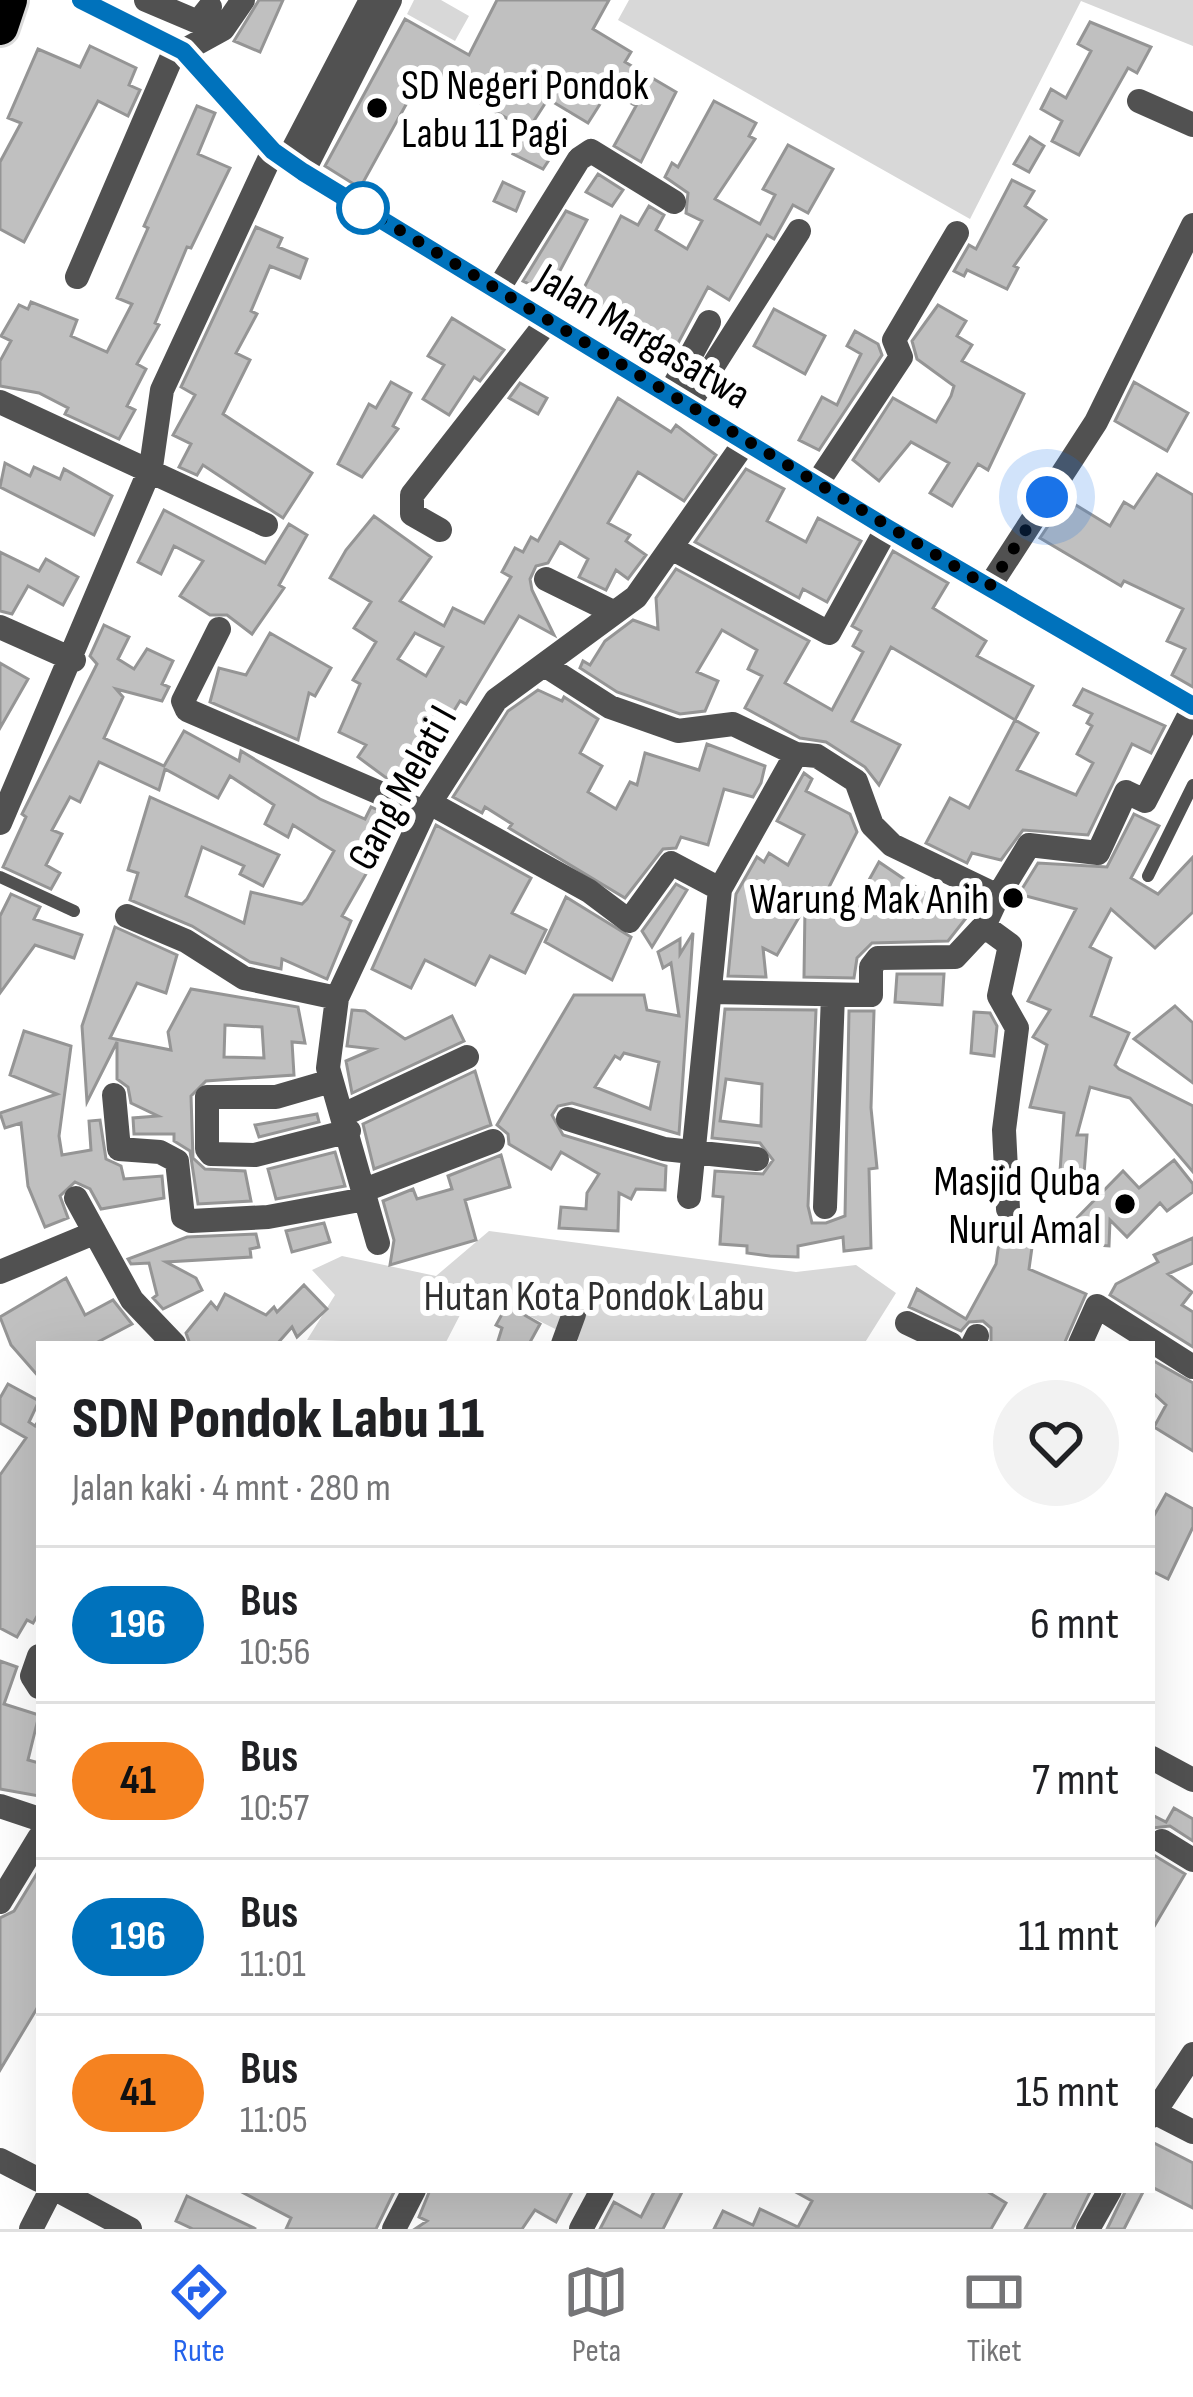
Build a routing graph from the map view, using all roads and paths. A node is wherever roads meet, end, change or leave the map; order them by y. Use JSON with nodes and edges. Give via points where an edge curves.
{"nodes":[{"id":1,"x":9,"y":0,"type":"edge"},
{"id":2,"x":81,"y":0,"type":"edge"},
{"id":3,"x":146,"y":0,"type":"edge"},
{"id":4,"x":243,"y":0,"type":"edge"},
{"id":5,"x":371,"y":0,"type":"edge"},
{"id":6,"x":390,"y":0,"type":"edge"},
{"id":7,"x":211,"y":7,"type":"dead end"},
{"id":8,"x":0,"y":27,"type":"edge"},
{"id":9,"x":179,"y":49,"type":"junction"},
{"id":10,"x":1139,"y":101,"type":"dead end"},
{"id":11,"x":1193,"y":125,"type":"edge"},
{"id":12,"x":288,"y":161,"type":"junction"},
{"id":13,"x":674,"y":202,"type":"dead end"},
{"id":14,"x":1193,"y":225,"type":"edge"},
{"id":15,"x":799,"y":231,"type":"dead end"},
{"id":16,"x":957,"y":232,"type":"dead end"},
{"id":17,"x":76,"y":277,"type":"dead end"},
{"id":18,"x":497,"y":291,"type":"junction"},
{"id":19,"x":547,"y":322,"type":"junction"},
{"id":20,"x":710,"y":322,"type":"dead end"},
{"id":21,"x":678,"y":401,"type":"junction"},
{"id":22,"x":0,"y":402,"type":"edge"},
{"id":23,"x":745,"y":442,"type":"junction"},
{"id":24,"x":151,"y":467,"type":"junction"},
{"id":25,"x":816,"y":485,"type":"junction"},
{"id":26,"x":266,"y":525,"type":"dead end"},
{"id":27,"x":887,"y":528,"type":"junction"},
{"id":28,"x":440,"y":530,"type":"dead end"},
{"id":29,"x":673,"y":549,"type":"junction"},
{"id":30,"x":546,"y":579,"type":"dead end"},
{"id":31,"x":989,"y":587,"type":"junction"},
{"id":32,"x":614,"y":612,"type":"junction"},
{"id":33,"x":0,"y":627,"type":"edge"},
{"id":34,"x":219,"y":628,"type":"dead end"},
{"id":35,"x":74,"y":659,"type":"junction"},
{"id":36,"x":546,"y":666,"type":"junction"},
{"id":37,"x":1193,"y":707,"type":"edge"},
{"id":38,"x":796,"y":754,"type":"junction"},
{"id":39,"x":1193,"y":785,"type":"edge"},
{"id":40,"x":427,"y":807,"type":"junction"},
{"id":41,"x":0,"y":823,"type":"edge"},
{"id":42,"x":1148,"y":876,"type":"dead end"},
{"id":43,"x":0,"y":877,"type":"edge"},
{"id":44,"x":720,"y":889,"type":"junction"},
{"id":45,"x":998,"y":896,"type":"junction"},
{"id":46,"x":74,"y":911,"type":"dead end"},
{"id":47,"x":127,"y":916,"type":"dead end"},
{"id":48,"x":985,"y":926,"type":"junction"},
{"id":49,"x":712,"y":992,"type":"junction"},
{"id":50,"x":833,"y":995,"type":"junction"},
{"id":51,"x":337,"y":998,"type":"junction"},
{"id":52,"x":467,"y":1058,"type":"dead end"},
{"id":53,"x":331,"y":1081,"type":"junction"},
{"id":54,"x":114,"y":1095,"type":"dead end"},
{"id":55,"x":568,"y":1119,"type":"dead end"},
{"id":56,"x":346,"y":1123,"type":"junction"},
{"id":57,"x":494,"y":1141,"type":"dead end"},
{"id":58,"x":691,"y":1151,"type":"junction"},
{"id":59,"x":757,"y":1159,"type":"dead end"},
{"id":60,"x":364,"y":1195,"type":"junction"},
{"id":61,"x":689,"y":1197,"type":"dead end"},
{"id":62,"x":76,"y":1198,"type":"dead end"},
{"id":63,"x":825,"y":1207,"type":"dead end"},
{"id":64,"x":1008,"y":1209,"type":"dead end"},
{"id":65,"x":94,"y":1233,"type":"junction"},
{"id":66,"x":377,"y":1243,"type":"dead end"},
{"id":67,"x":0,"y":1272,"type":"edge"},
{"id":68,"x":574,"y":1314,"type":"dead end"},
{"id":69,"x":907,"y":1322,"type":"dead end"},
{"id":70,"x":171,"y":1341,"type":"edge"},
{"id":71,"x":564,"y":1341,"type":"edge"},
{"id":72,"x":945,"y":1341,"type":"edge"},
{"id":73,"x":1081,"y":1341,"type":"edge"},
{"id":74,"x":1152,"y":1341,"type":"edge"},
{"id":75,"x":1155,"y":1343,"type":"edge"},
{"id":76,"x":1193,"y":1367,"type":"edge"},
{"id":77,"x":1155,"y":1760,"type":"edge"},
{"id":78,"x":1193,"y":1780,"type":"edge"},
{"id":79,"x":0,"y":1806,"type":"edge"},
{"id":80,"x":36,"y":1818,"type":"edge"},
{"id":81,"x":1162,"y":1841,"type":"dead end"},
{"id":82,"x":36,"y":1843,"type":"edge"},
{"id":83,"x":1193,"y":1861,"type":"edge"},
{"id":84,"x":0,"y":1902,"type":"edge"},
{"id":85,"x":1193,"y":2054,"type":"edge"},
{"id":86,"x":1155,"y":2111,"type":"edge"},
{"id":87,"x":1155,"y":2115,"type":"edge"},
{"id":88,"x":1193,"y":2132,"type":"edge"},
{"id":89,"x":0,"y":2160,"type":"edge"},
{"id":90,"x":36,"y":2178,"type":"edge"},
{"id":91,"x":52,"y":2193,"type":"edge"},
{"id":92,"x":60,"y":2193,"type":"edge"},
{"id":93,"x":412,"y":2193,"type":"edge"},
{"id":94,"x":600,"y":2193,"type":"edge"},
{"id":95,"x":1108,"y":2193,"type":"edge"},
{"id":96,"x":124,"y":2228,"type":"edge"},
{"id":97,"x":31,"y":2229,"type":"edge"},
{"id":98,"x":394,"y":2229,"type":"edge"},
{"id":99,"x":580,"y":2229,"type":"edge"},
{"id":100,"x":1088,"y":2229,"type":"edge"}],
"edges":[{"from":1,"to":8,"type":"highway"},
{"from":2,"to":9,"type":"street","name":"Jalan Margasatwa"},
{"from":3,"to":7,"type":"street","via":[[198,22]]},
{"from":4,"to":9,"type":"street","via":[[223,29]]},
{"from":5,"to":12,"type":"street"},
{"from":6,"to":12,"type":"street"},
{"from":9,"to":12,"type":"street","name":"Jalan Margasatwa"},
{"from":9,"to":17,"type":"street"},
{"from":10,"to":11,"type":"street"},
{"from":12,"to":18,"type":"street","name":"Jalan Margasatwa"},
{"from":12,"to":24,"type":"street","via":[[162,390]]},
{"from":13,"to":18,"type":"street","via":[[591,151]]},
{"from":14,"to":31,"type":"street","via":[[1096,422]]},
{"from":15,"to":21,"type":"street"},
{"from":16,"to":25,"type":"street","via":[[894,340],[901,357]]},
{"from":18,"to":19,"type":"street","name":"Jalan Margasatwa"},
{"from":19,"to":21,"type":"street","name":"Jalan Margasatwa"},
{"from":19,"to":28,"type":"street","via":[[412,495],[412,514]]},
{"from":20,"to":21,"type":"street"},
{"from":21,"to":23,"type":"street","name":"Jalan Margasatwa"},
{"from":22,"to":24,"type":"street"},
{"from":23,"to":25,"type":"street","name":"Jalan Margasatwa"},
{"from":23,"to":29,"type":"street","name":"Gang Melati I"},
{"from":24,"to":26,"type":"street"},
{"from":24,"to":35,"type":"street"},
{"from":25,"to":27,"type":"street","name":"Jalan Margasatwa"},
{"from":27,"to":29,"type":"street","via":[[830,633]]},
{"from":27,"to":31,"type":"street","name":"Jalan Margasatwa"},
{"from":29,"to":32,"type":"street","name":"Gang Melati I"},
{"from":30,"to":32,"type":"street"},
{"from":31,"to":37,"type":"street","name":"Jalan Margasatwa"},
{"from":32,"to":36,"type":"street","name":"Gang Melati I"},
{"from":33,"to":35,"type":"street"},
{"from":34,"to":40,"type":"street","via":[[183,701],[187,710]]},
{"from":35,"to":41,"type":"street"},
{"from":36,"to":38,"type":"street","via":[[610,707],[678,731],[733,724]]},
{"from":36,"to":40,"type":"street","name":"Gang Melati I","via":[[496,700]]},
{"from":37,"to":45,"type":"street","via":[[1145,801],[1126,793],[1098,853],[1029,845]]},
{"from":38,"to":44,"type":"street"},
{"from":38,"to":45,"type":"street","via":[[817,756],[856,781],[872,825],[892,845]]},
{"from":39,"to":42,"type":"lane"},
{"from":40,"to":44,"type":"street","via":[[589,891],[629,921],[671,863]]},
{"from":40,"to":51,"type":"street","name":"Gang Melati I"},
{"from":43,"to":46,"type":"lane"},
{"from":44,"to":49,"type":"street"},
{"from":45,"to":48,"type":"street"},
{"from":47,"to":51,"type":"street","via":[[244,978]]},
{"from":48,"to":50,"type":"street","via":[[955,957],[878,958],[871,995]]},
{"from":48,"to":64,"type":"street","via":[[1010,945],[998,996],[1017,1028],[1004,1130]]},
{"from":49,"to":50,"type":"street"},
{"from":49,"to":58,"type":"street"},
{"from":50,"to":63,"type":"street"},
{"from":51,"to":53,"type":"street","name":"Gang Melati I"},
{"from":52,"to":56,"type":"street"},
{"from":53,"to":56,"type":"street","name":"Gang Melati I"},
{"from":53,"to":56,"type":"street","via":[[276,1097],[207,1097],[207,1149],[255,1155]]},
{"from":54,"to":60,"type":"street","via":[[119,1149],[177,1161],[190,1221],[268,1217]]},
{"from":55,"to":58,"type":"street"},
{"from":56,"to":60,"type":"street","name":"Gang Melati I"},
{"from":57,"to":60,"type":"street"},
{"from":58,"to":59,"type":"street"},
{"from":58,"to":61,"type":"street"},
{"from":60,"to":66,"type":"street","name":"Gang Melati I"},
{"from":62,"to":65,"type":"street"},
{"from":65,"to":67,"type":"street"},
{"from":65,"to":70,"type":"street","via":[[133,1300]]},
{"from":68,"to":71,"type":"street"},
{"from":69,"to":72,"type":"street"},
{"from":73,"to":74,"type":"street","via":[[1097,1306]]},
{"from":75,"to":76,"type":"street"},
{"from":77,"to":78,"type":"street"},
{"from":79,"to":80,"type":"street"},
{"from":81,"to":83,"type":"street"},
{"from":82,"to":84,"type":"street"},
{"from":85,"to":86,"type":"street"},
{"from":87,"to":88,"type":"street"},
{"from":89,"to":90,"type":"street"},
{"from":91,"to":97,"type":"street"},
{"from":92,"to":96,"type":"street"},
{"from":93,"to":98,"type":"street"},
{"from":94,"to":99,"type":"street"},
{"from":95,"to":100,"type":"street"}]}
